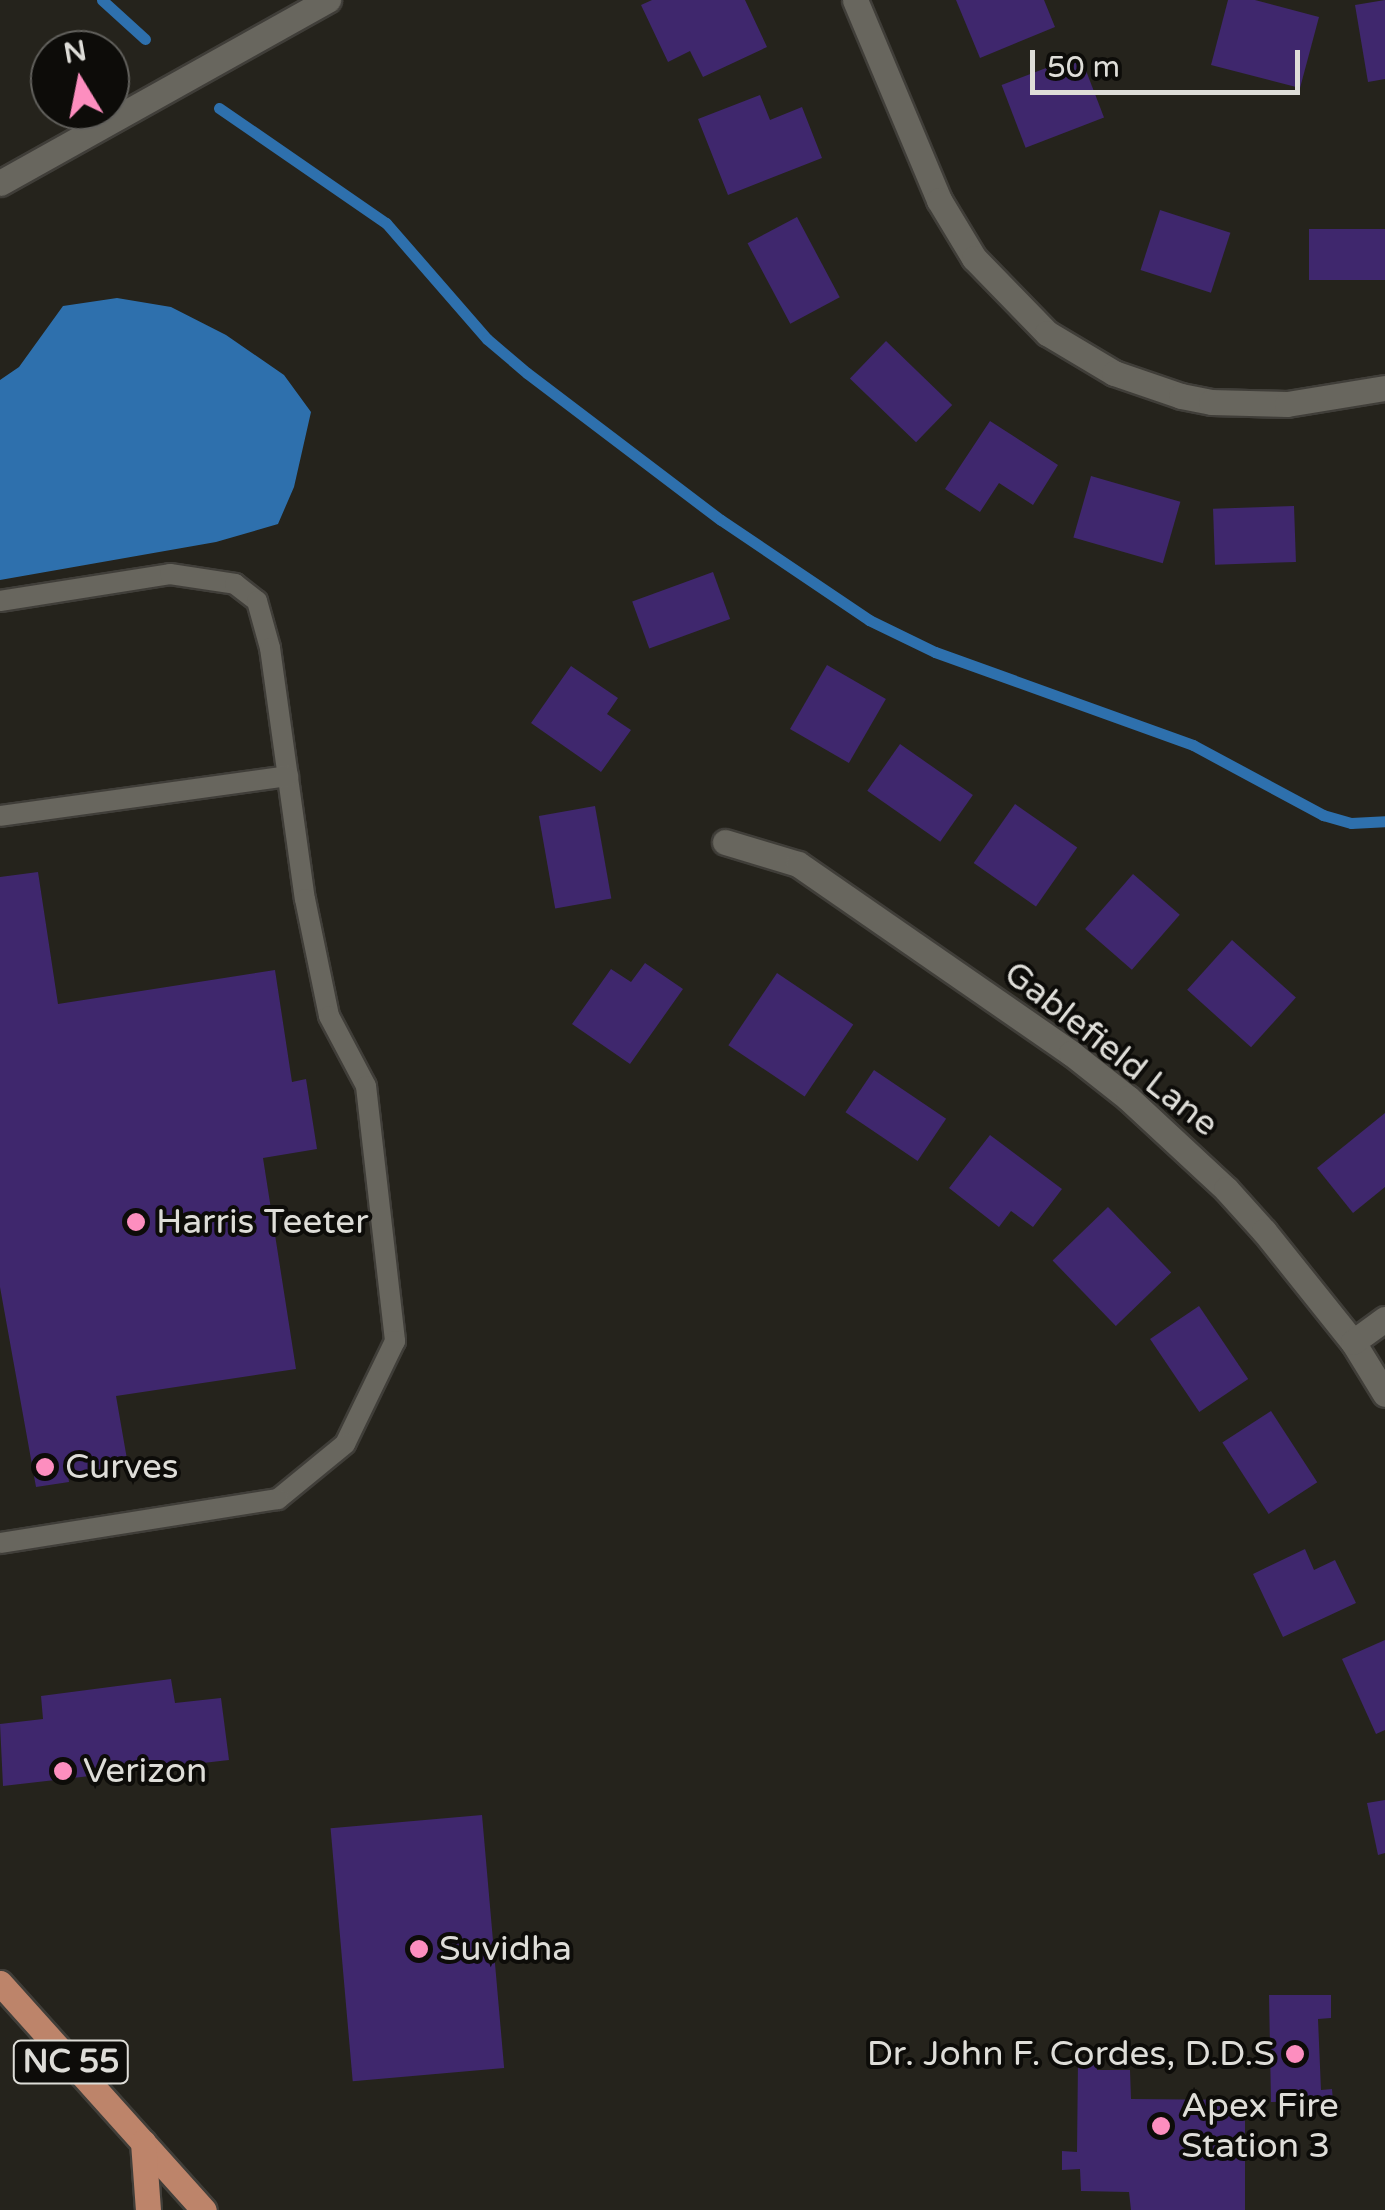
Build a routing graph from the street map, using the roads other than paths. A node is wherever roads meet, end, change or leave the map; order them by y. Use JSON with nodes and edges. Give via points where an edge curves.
{"nodes":[{"id":1,"x":328,"y":0,"type":"edge"},
{"id":2,"x":856,"y":0,"type":"edge"},
{"id":3,"x":0,"y":183,"type":"edge"},
{"id":4,"x":1385,"y":388,"type":"edge"},
{"id":5,"x":0,"y":601,"type":"edge"},
{"id":6,"x":288,"y":776,"type":"junction"},
{"id":7,"x":0,"y":816,"type":"edge"},
{"id":8,"x":725,"y":842,"type":"dead end"},
{"id":9,"x":1385,"y":1319,"type":"edge"},
{"id":10,"x":1353,"y":1342,"type":"junction"},
{"id":11,"x":1385,"y":1394,"type":"edge"},
{"id":12,"x":0,"y":1542,"type":"edge"},
{"id":13,"x":0,"y":1983,"type":"edge"},
{"id":14,"x":143,"y":2142,"type":"junction"},
{"id":15,"x":148,"y":2210,"type":"edge"},
{"id":16,"x":204,"y":2210,"type":"edge"}],
"edges":[{"from":1,"to":3,"type":"street"},
{"from":2,"to":4,"type":"street","via":[[939,200],[974,258],[1047,333],[1114,373],[1212,402],[1288,404]]},
{"from":5,"to":6,"type":"lane","via":[[170,574],[236,584],[257,601],[270,648]]},
{"from":6,"to":7,"type":"lane"},
{"from":6,"to":12,"type":"lane","via":[[329,1016],[366,1086],[395,1341],[345,1444],[278,1499]]},
{"from":8,"to":10,"type":"street","name":"Gablefield Lane","via":[[798,864],[1128,1098],[1226,1189]]},
{"from":9,"to":10,"type":"street"},
{"from":10,"to":11,"type":"street","name":"Gablefield Lane"},
{"from":13,"to":14,"type":"main road","number":"NC 55"},
{"from":14,"to":15,"type":"main road"},
{"from":14,"to":16,"type":"main road","number":"NC 55"}]}
